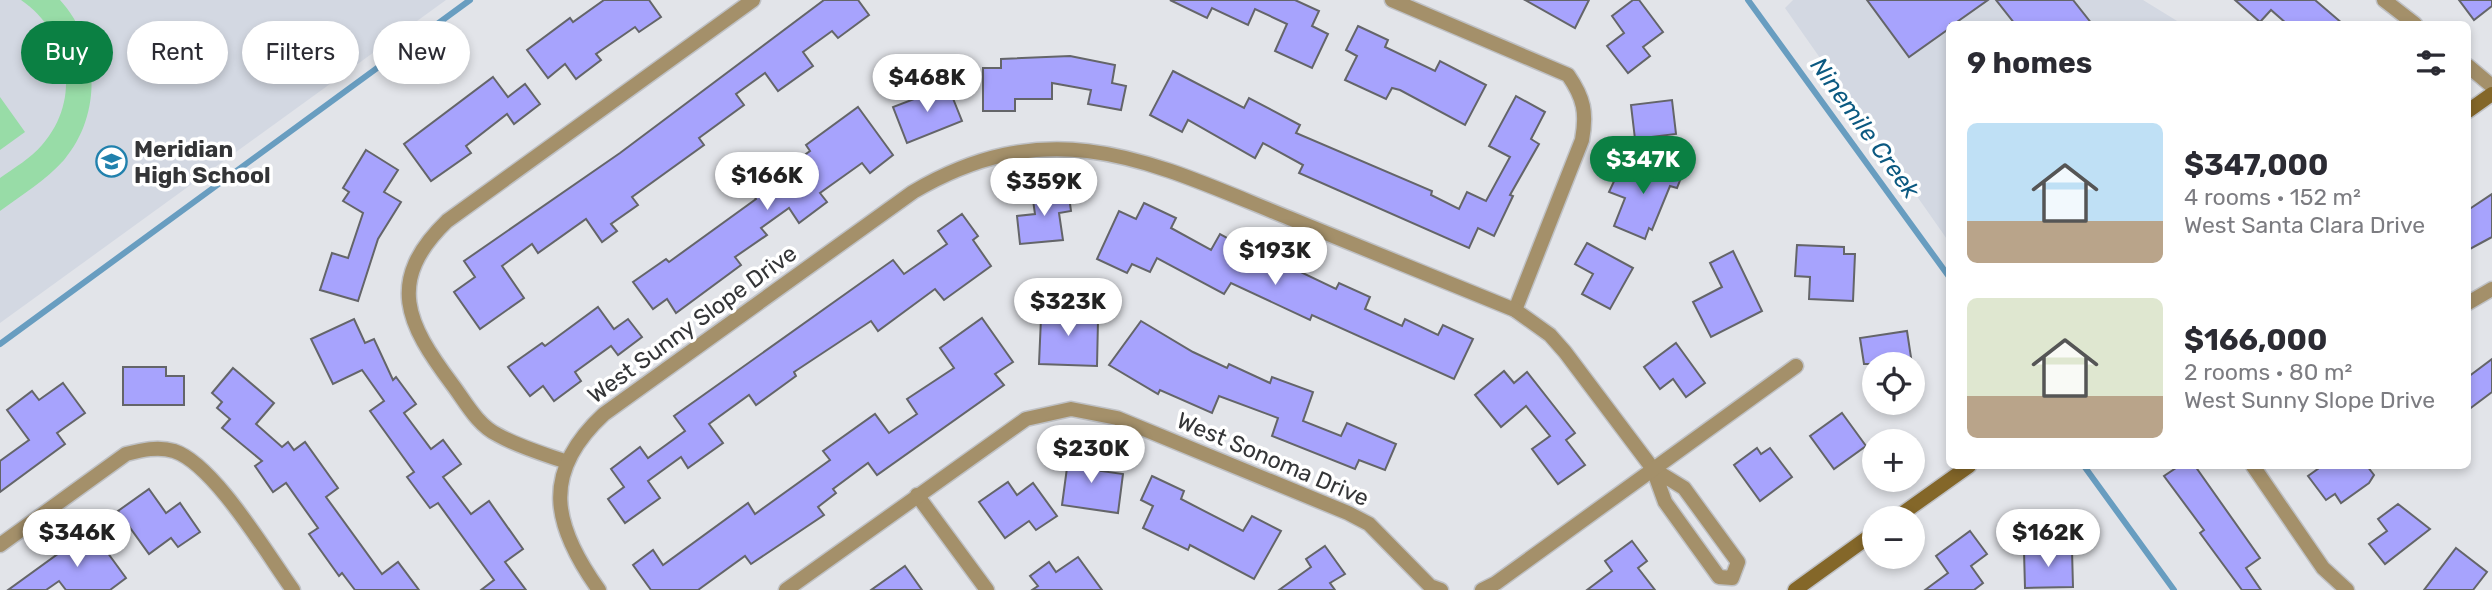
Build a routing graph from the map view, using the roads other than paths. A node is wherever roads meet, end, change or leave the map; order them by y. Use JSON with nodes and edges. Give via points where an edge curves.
{"nodes":[{"id":1,"x":753,"y":0,"type":"edge"},
{"id":2,"x":1392,"y":0,"type":"edge"},
{"id":3,"x":2384,"y":0,"type":"edge"},
{"id":4,"x":2411,"y":21,"type":"edge"},
{"id":5,"x":2471,"y":68,"type":"edge"},
{"id":6,"x":2492,"y":86,"type":"edge"},
{"id":7,"x":2492,"y":94,"type":"edge"},
{"id":8,"x":2471,"y":109,"type":"edge"},
{"id":9,"x":2492,"y":289,"type":"edge"},
{"id":10,"x":2471,"y":301,"type":"edge"},
{"id":11,"x":1515,"y":310,"type":"junction"},
{"id":12,"x":1796,"y":366,"type":"dead end"},
{"id":13,"x":567,"y":463,"type":"junction"},
{"id":14,"x":1653,"y":469,"type":"junction"},
{"id":15,"x":1965,"y":469,"type":"edge"},
{"id":16,"x":2255,"y":469,"type":"edge"},
{"id":17,"x":918,"y":495,"type":"junction"},
{"id":18,"x":1913,"y":506,"type":"edge"},
{"id":19,"x":1862,"y":542,"type":"edge"},
{"id":20,"x":0,"y":545,"type":"edge"},
{"id":21,"x":1732,"y":578,"type":"junction"},
{"id":22,"x":293,"y":590,"type":"edge"},
{"id":23,"x":599,"y":590,"type":"edge"},
{"id":24,"x":786,"y":590,"type":"edge"},
{"id":25,"x":987,"y":590,"type":"edge"},
{"id":26,"x":1441,"y":590,"type":"edge"},
{"id":27,"x":1482,"y":590,"type":"edge"},
{"id":28,"x":1742,"y":590,"type":"edge"},
{"id":29,"x":1795,"y":590,"type":"edge"},
{"id":30,"x":2347,"y":590,"type":"edge"}],
"edges":[{"from":1,"to":13,"type":"street","via":[[447,221],[416,259],[409,306],[414,328],[478,420],[496,435]]},
{"from":2,"to":11,"type":"street","via":[[1569,75],[1582,94],[1587,117],[1582,140]]},
{"from":3,"to":4,"type":"street"},
{"from":5,"to":6,"type":"street"},
{"from":7,"to":8,"type":"main road"},
{"from":9,"to":10,"type":"street"},
{"from":11,"to":13,"type":"street","name":"West Sunny Slope Drive","via":[[1145,161],[1073,148],[1025,151],[956,169],[913,192],[604,415],[586,430]]},
{"from":11,"to":14,"type":"street","name":"West Sunny Slope Drive","via":[[1565,352]]},
{"from":12,"to":14,"type":"street"},
{"from":13,"to":23,"type":"street","name":"West Sunny Slope Drive","via":[[560,495],[561,519],[579,562]]},
{"from":14,"to":21,"type":"street","name":"West Sunny Slope Drive","via":[[1672,513],[1719,577]]},
{"from":14,"to":21,"type":"street","name":"West Sunny Slope Drive","via":[[1684,488],[1738,562]]},
{"from":14,"to":27,"type":"street"},
{"from":15,"to":18,"type":"main road"},
{"from":16,"to":30,"type":"street","via":[[2323,568]]},
{"from":17,"to":24,"type":"street","name":"West Sonoma Drive"},
{"from":17,"to":25,"type":"street"},
{"from":17,"to":26,"type":"street","name":"West Sonoma Drive","via":[[1026,419],[1071,409],[1095,411],[1348,513],[1369,524],[1430,586]]},
{"from":19,"to":29,"type":"main road"},
{"from":20,"to":22,"type":"street","via":[[126,454],[149,448],[173,450],[194,460],[211,477]]},
{"from":21,"to":28,"type":"street","name":"West Sunny Slope Drive"}]}
